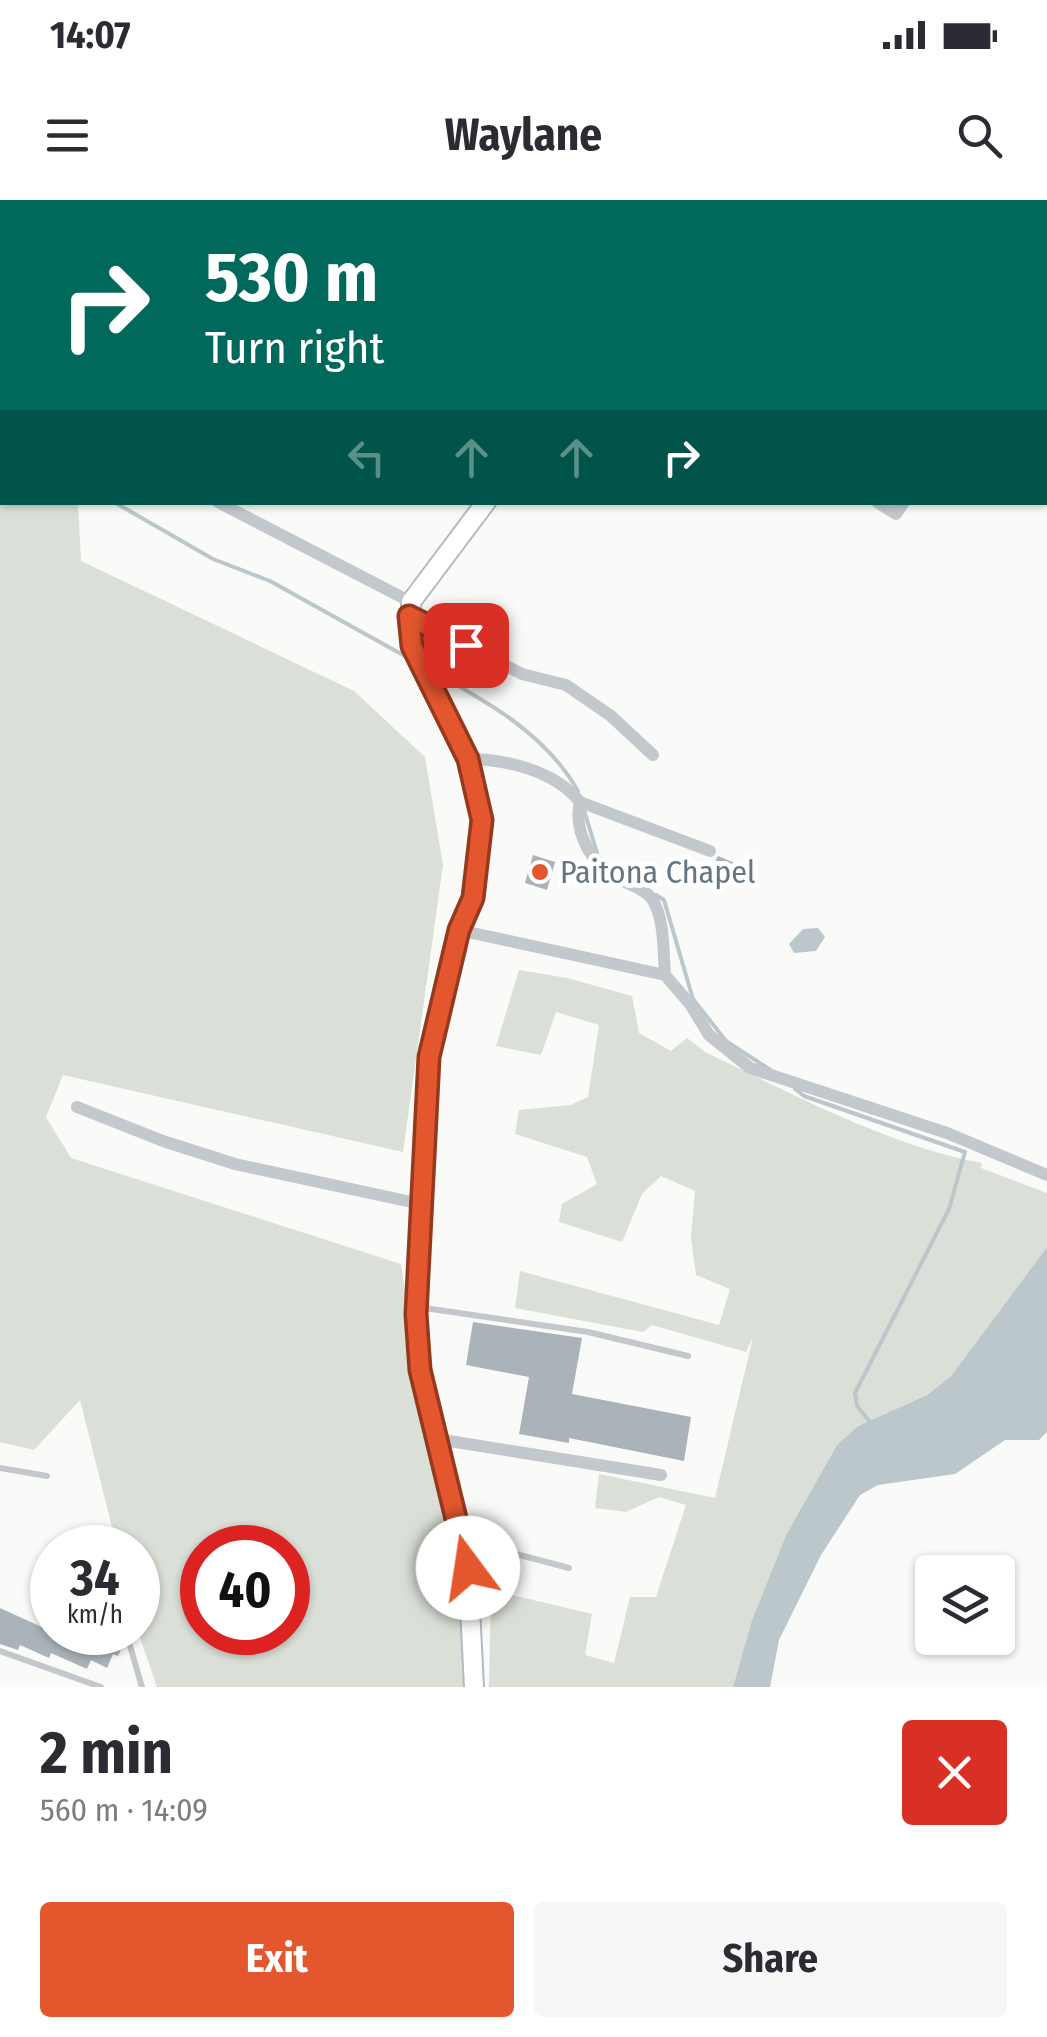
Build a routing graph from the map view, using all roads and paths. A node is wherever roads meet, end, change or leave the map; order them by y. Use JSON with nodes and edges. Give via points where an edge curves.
{"nodes":[{"id":1,"x":223,"y":505,"type":"edge"},
{"id":2,"x":484,"y":505,"type":"edge"},
{"id":3,"x":882,"y":505,"type":"edge"},
{"id":4,"x":902,"y":505,"type":"edge"},
{"id":5,"x":410,"y":609,"type":"junction"},
{"id":6,"x":653,"y":755,"type":"dead end"},
{"id":7,"x":468,"y":759,"type":"junction"},
{"id":8,"x":580,"y":802,"type":"junction"},
{"id":9,"x":710,"y":851,"type":"dead end"},
{"id":10,"x":459,"y":930,"type":"junction"},
{"id":11,"x":666,"y":975,"type":"junction"},
{"id":12,"x":77,"y":1107,"type":"dead end"},
{"id":13,"x":1047,"y":1174,"type":"edge"},
{"id":14,"x":422,"y":1204,"type":"junction"},
{"id":15,"x":416,"y":1307,"type":"junction"},
{"id":16,"x":688,"y":1356,"type":"dead end"},
{"id":17,"x":436,"y":1439,"type":"junction"},
{"id":18,"x":0,"y":1468,"type":"edge"},
{"id":19,"x":661,"y":1475,"type":"dead end"},
{"id":20,"x":47,"y":1476,"type":"dead end"},
{"id":21,"x":461,"y":1540,"type":"junction"},
{"id":22,"x":569,"y":1568,"type":"dead end"},
{"id":23,"x":0,"y":1652,"type":"edge"},
{"id":24,"x":133,"y":1655,"type":"edge"},
{"id":25,"x":101,"y":1687,"type":"edge"},
{"id":26,"x":142,"y":1687,"type":"edge"},
{"id":27,"x":474,"y":1687,"type":"edge"}],
"edges":[{"from":1,"to":5,"type":"street"},
{"from":2,"to":5,"type":"street"},
{"from":3,"to":4,"type":"street","via":[[896,514]]},
{"from":5,"to":6,"type":"street","via":[[522,674],[566,685]]},
{"from":5,"to":7,"type":"street","via":[[412,646]]},
{"from":7,"to":8,"type":"street","via":[[497,759],[566,784]]},
{"from":7,"to":10,"type":"street","via":[[482,820],[473,898]]},
{"from":8,"to":9,"type":"street"},
{"from":8,"to":11,"type":"street","via":[[577,817],[596,863],[650,894],[660,914]]},
{"from":10,"to":11,"type":"street"},
{"from":10,"to":14,"type":"street","via":[[429,1057]]},
{"from":11,"to":13,"type":"street","via":[[709,1034],[750,1068],[947,1133]]},
{"from":12,"to":14,"type":"street","via":[[234,1164]]},
{"from":14,"to":15,"type":"street"},
{"from":15,"to":16,"type":"lane","via":[[588,1332]]},
{"from":15,"to":17,"type":"street","via":[[420,1370]]},
{"from":17,"to":19,"type":"street"},
{"from":17,"to":21,"type":"street"},
{"from":18,"to":20,"type":"lane"},
{"from":21,"to":22,"type":"lane"},
{"from":21,"to":27,"type":"street"},
{"from":23,"to":25,"type":"lane"},
{"from":24,"to":26,"type":"lane"}]}
